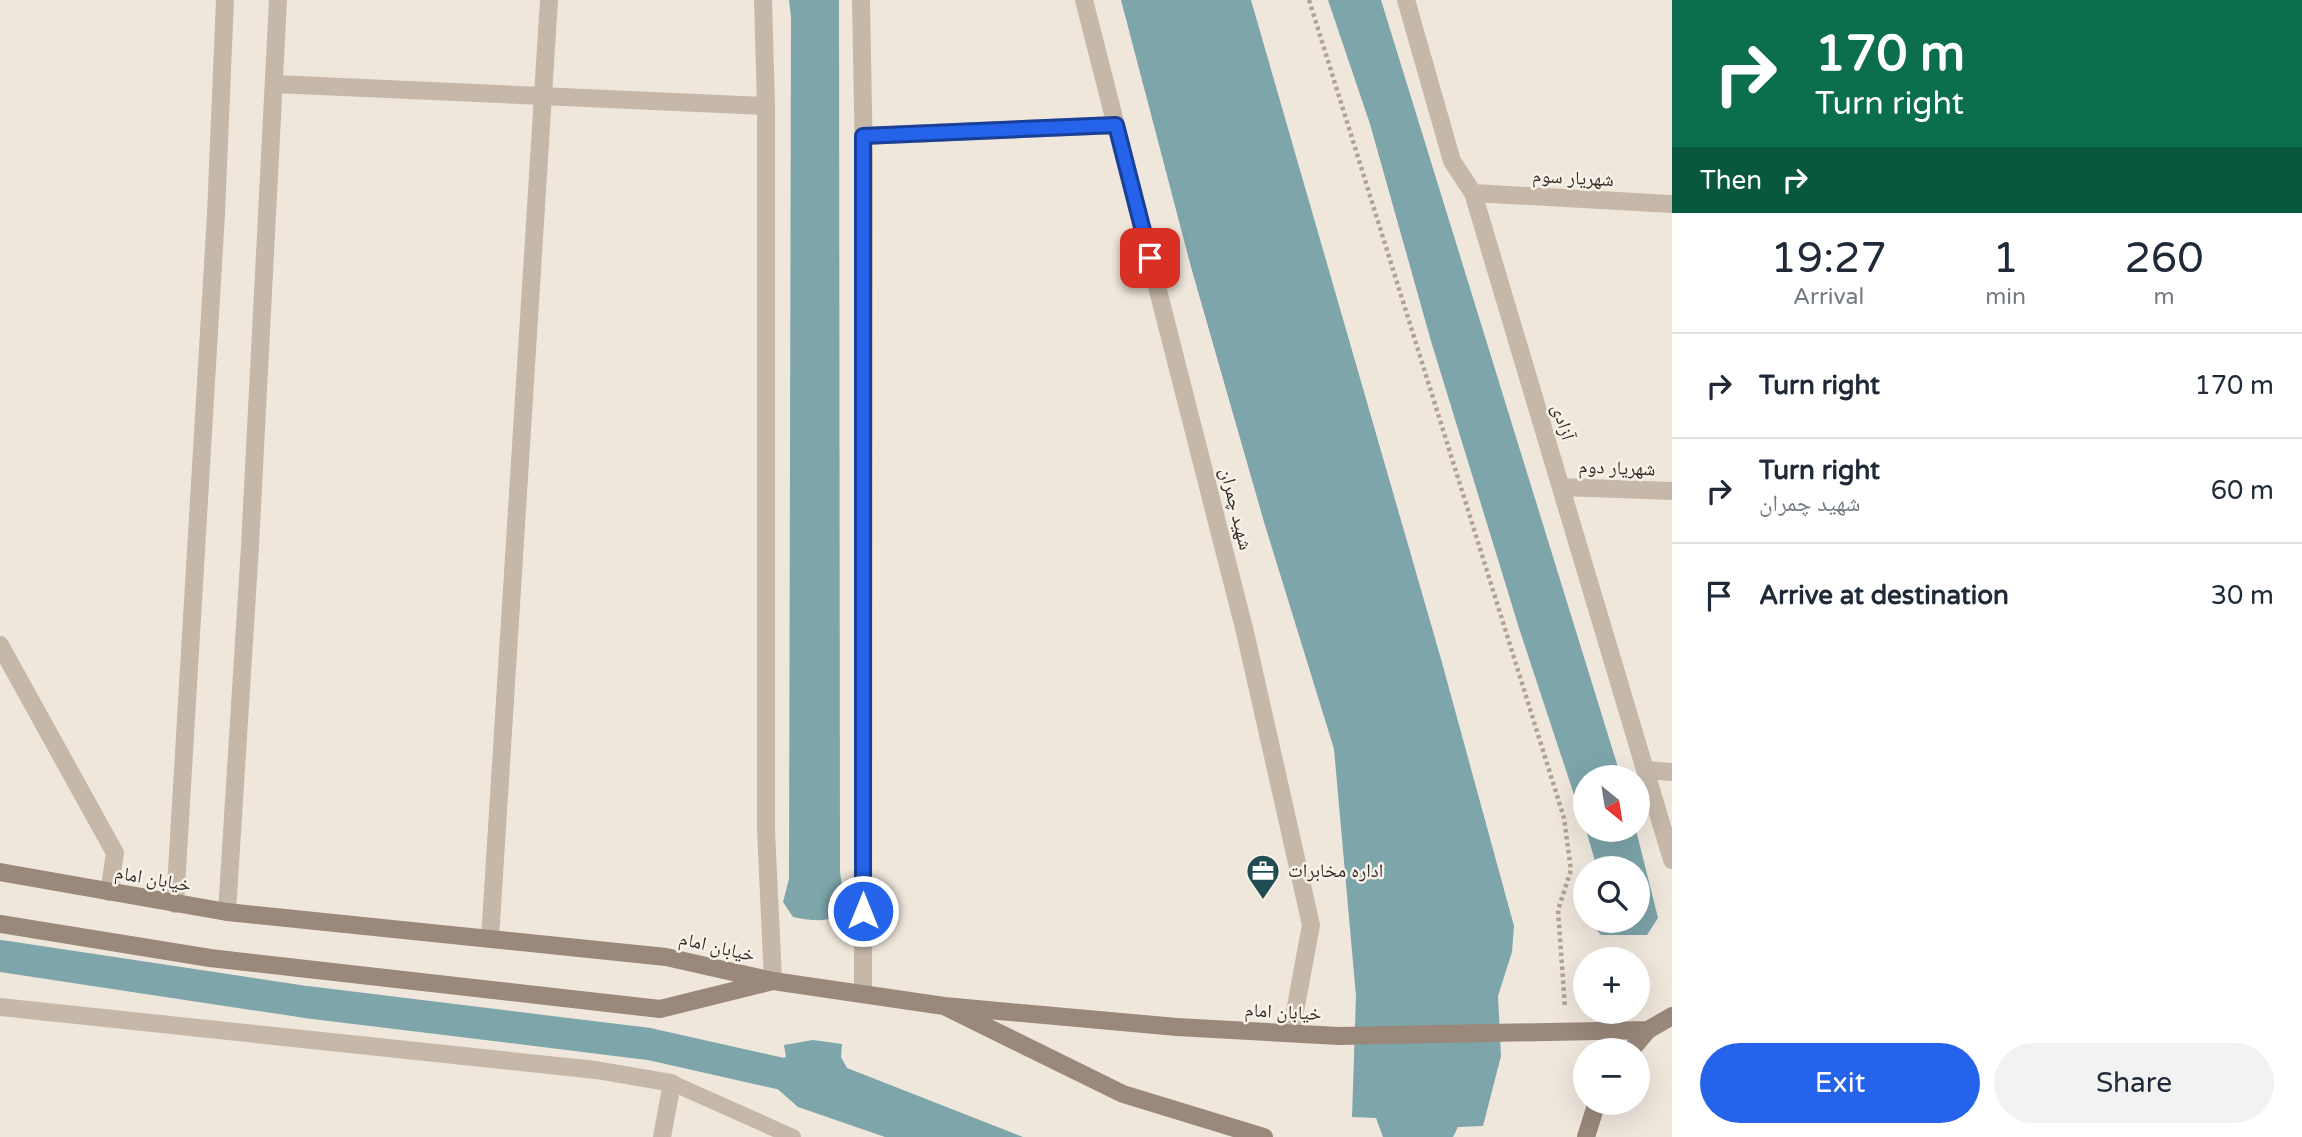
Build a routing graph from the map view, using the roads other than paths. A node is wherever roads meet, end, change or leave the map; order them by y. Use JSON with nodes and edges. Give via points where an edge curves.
{"nodes":[{"id":1,"x":225,"y":0,"type":"edge"},
{"id":2,"x":278,"y":0,"type":"edge"},
{"id":3,"x":549,"y":0,"type":"edge"},
{"id":4,"x":763,"y":0,"type":"edge"},
{"id":5,"x":861,"y":0,"type":"edge"},
{"id":6,"x":1084,"y":0,"type":"edge"},
{"id":7,"x":1406,"y":0,"type":"edge"},
{"id":8,"x":275,"y":84,"type":"junction"},
{"id":9,"x":543,"y":96,"type":"junction"},
{"id":10,"x":766,"y":106,"type":"junction"},
{"id":11,"x":1116,"y":125,"type":"junction"},
{"id":12,"x":863,"y":136,"type":"junction"},
{"id":13,"x":1473,"y":193,"type":"junction"},
{"id":14,"x":1672,"y":204,"type":"edge"},
{"id":15,"x":1561,"y":487,"type":"junction"},
{"id":16,"x":1672,"y":491,"type":"edge"},
{"id":17,"x":0,"y":645,"type":"edge"},
{"id":18,"x":1644,"y":765,"type":"edge"},
{"id":19,"x":1650,"y":770,"type":"edge"},
{"id":20,"x":1672,"y":772,"type":"edge"},
{"id":21,"x":1650,"y":787,"type":"edge"},
{"id":22,"x":1672,"y":860,"type":"edge"},
{"id":23,"x":0,"y":872,"type":"edge"},
{"id":24,"x":110,"y":892,"type":"junction"},
{"id":25,"x":175,"y":905,"type":"junction"},
{"id":26,"x":227,"y":912,"type":"junction"},
{"id":27,"x":0,"y":924,"type":"edge"},
{"id":28,"x":490,"y":939,"type":"junction"},
{"id":29,"x":773,"y":981,"type":"junction"},
{"id":30,"x":863,"y":994,"type":"junction"},
{"id":31,"x":944,"y":1006,"type":"junction"},
{"id":32,"x":0,"y":1007,"type":"edge"},
{"id":33,"x":1672,"y":1016,"type":"edge"},
{"id":34,"x":1648,"y":1030,"type":"junction"},
{"id":35,"x":1291,"y":1033,"type":"junction"},
{"id":36,"x":1641,"y":1038,"type":"edge"},
{"id":37,"x":672,"y":1083,"type":"junction"},
{"id":38,"x":1593,"y":1115,"type":"edge"},
{"id":39,"x":662,"y":1137,"type":"edge"},
{"id":40,"x":793,"y":1137,"type":"edge"},
{"id":41,"x":1264,"y":1137,"type":"edge"},
{"id":42,"x":1586,"y":1137,"type":"edge"}],
"edges":[{"from":1,"to":25,"type":"street"},
{"from":2,"to":8,"type":"street"},
{"from":3,"to":9,"type":"street"},
{"from":4,"to":10,"type":"street"},
{"from":5,"to":12,"type":"street"},
{"from":6,"to":11,"type":"street","name":"شهید چمران"},
{"from":7,"to":13,"type":"street","name":"آزادی","via":[[1452,161]]},
{"from":8,"to":9,"type":"street"},
{"from":8,"to":26,"type":"street"},
{"from":9,"to":10,"type":"street"},
{"from":9,"to":28,"type":"street"},
{"from":10,"to":29,"type":"street","via":[[766,830]]},
{"from":11,"to":12,"type":"street"},
{"from":11,"to":35,"type":"street","name":"شهید چمران","via":[[1245,632],[1311,925]]},
{"from":12,"to":30,"type":"street"},
{"from":13,"to":14,"type":"street","name":"شهریار سوم"},
{"from":13,"to":15,"type":"street","name":"آزادی"},
{"from":15,"to":16,"type":"street","name":"شهریار دوم"},
{"from":15,"to":18,"type":"street","name":"آزادی"},
{"from":17,"to":24,"type":"street","via":[[115,853]]},
{"from":19,"to":20,"type":"street"},
{"from":21,"to":22,"type":"street","name":"آزادی"},
{"from":23,"to":24,"type":"main road","name":"خیابان امام"},
{"from":24,"to":25,"type":"main road","name":"خیابان امام"},
{"from":25,"to":26,"type":"main road","name":"خیابان امام"},
{"from":26,"to":28,"type":"main road","name":"خیابان امام"},
{"from":27,"to":29,"type":"main road","name":"خیابان امام","via":[[210,958],[660,1010]]},
{"from":28,"to":29,"type":"main road","name":"خیابان امام","via":[[666,957]]},
{"from":29,"to":30,"type":"main road"},
{"from":30,"to":31,"type":"main road"},
{"from":31,"to":35,"type":"main road","name":"خیابان امام"},
{"from":31,"to":41,"type":"main road","via":[[1123,1094]]},
{"from":32,"to":37,"type":"street","via":[[582,1069]]},
{"from":33,"to":34,"type":"main road"},
{"from":34,"to":35,"type":"main road","name":"خیابان امام"},
{"from":34,"to":36,"type":"main road"},
{"from":37,"to":39,"type":"street"},
{"from":37,"to":40,"type":"lane"},
{"from":38,"to":42,"type":"main road"}]}
